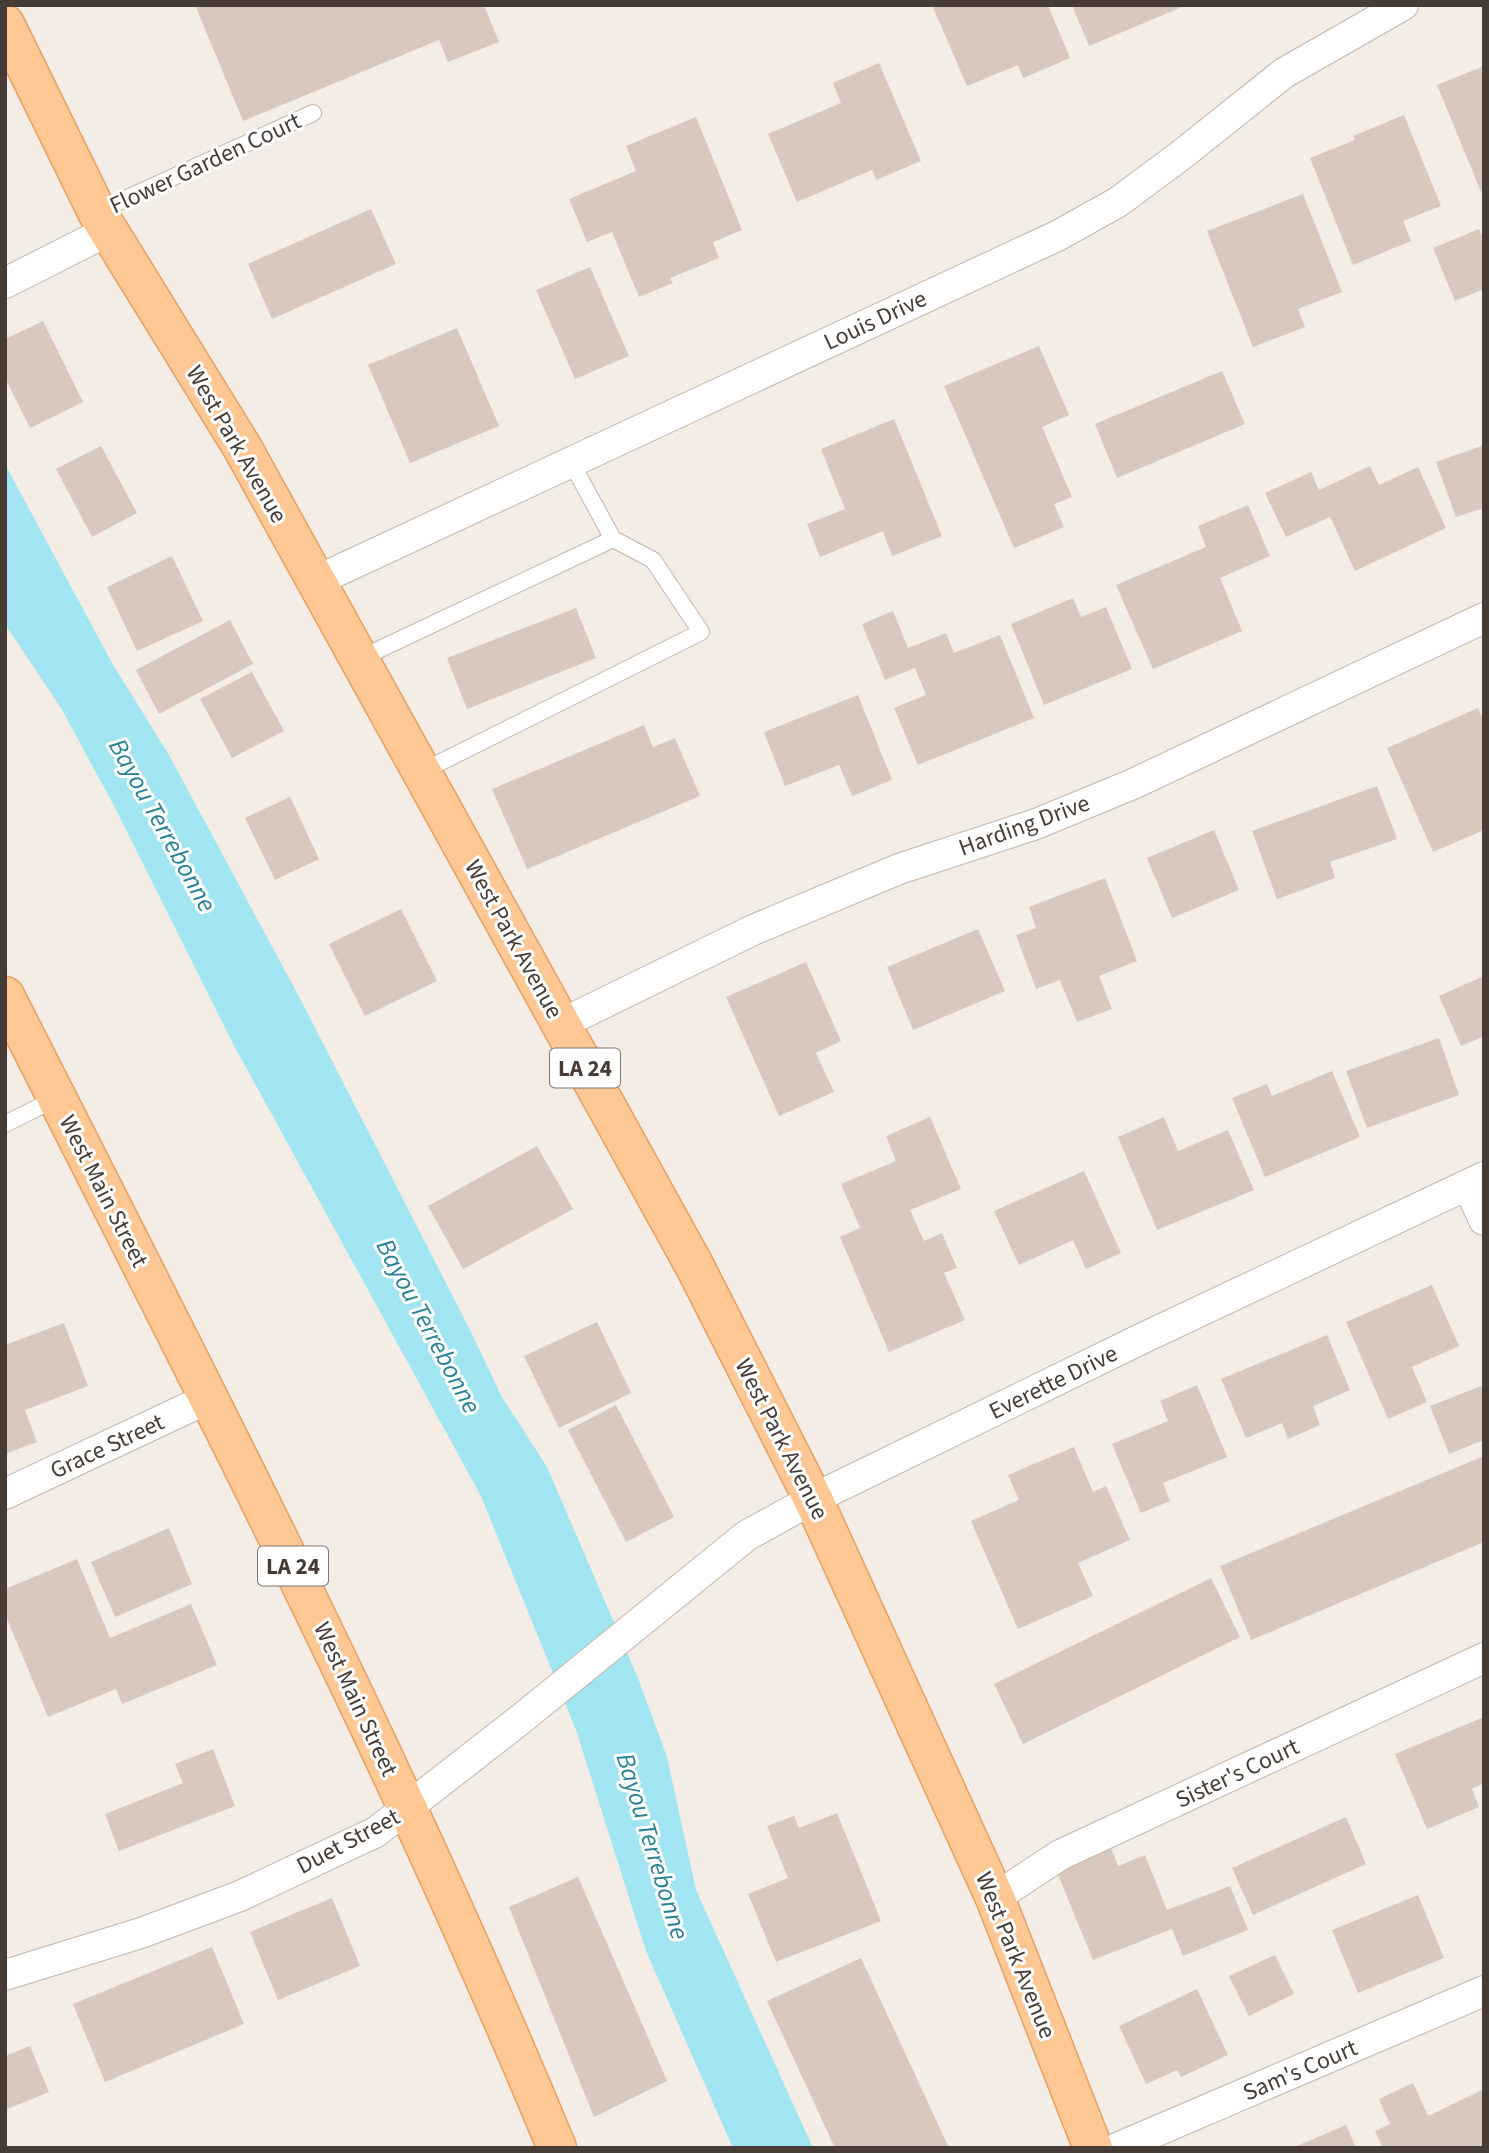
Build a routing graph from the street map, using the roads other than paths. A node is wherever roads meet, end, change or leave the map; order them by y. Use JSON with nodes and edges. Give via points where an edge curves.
{"nodes":[{"id":1,"x":1403,"y":5,"type":"edge"},
{"id":2,"x":5,"y":24,"type":"edge"},
{"id":3,"x":313,"y":113,"type":"dead end"},
{"id":4,"x":102,"y":221,"type":"junction"},
{"id":5,"x":5,"y":283,"type":"edge"},
{"id":6,"x":571,"y":462,"type":"junction"},
{"id":7,"x":613,"y":539,"type":"junction"},
{"id":8,"x":316,"y":582,"type":"junction"},
{"id":9,"x":1484,"y":618,"type":"edge"},
{"id":10,"x":359,"y":659,"type":"junction"},
{"id":11,"x":421,"y":772,"type":"junction"},
{"id":12,"x":5,"y":996,"type":"edge"},
{"id":13,"x":561,"y":1024,"type":"junction"},
{"id":14,"x":57,"y":1098,"type":"junction"},
{"id":15,"x":5,"y":1124,"type":"edge"},
{"id":16,"x":1476,"y":1181,"type":"edge"},
{"id":17,"x":1484,"y":1220,"type":"edge"},
{"id":18,"x":209,"y":1398,"type":"junction"},
{"id":19,"x":5,"y":1494,"type":"edge"},
{"id":20,"x":813,"y":1499,"type":"junction"},
{"id":21,"x":643,"y":1620,"type":"joint"},
{"id":22,"x":1484,"y":1658,"type":"edge"},
{"id":23,"x":408,"y":1808,"type":"junction"},
{"id":24,"x":995,"y":1898,"type":"junction"},
{"id":25,"x":5,"y":1975,"type":"edge"},
{"id":26,"x":1484,"y":1991,"type":"edge"},
{"id":27,"x":557,"y":2148,"type":"edge"},
{"id":28,"x":1093,"y":2148,"type":"edge"},
{"id":29,"x":1117,"y":2148,"type":"edge"}],
"edges":[{"from":1,"to":6,"type":"street","name":"Louis Drive","via":[[1284,73],[1118,202],[1059,235]]},
{"from":2,"to":4,"type":"main road","name":"West Park Avenue","number":"LA 24"},
{"from":3,"to":4,"type":"lane","name":"Flower Garden Court"},
{"from":4,"to":5,"type":"street"},
{"from":4,"to":8,"type":"main road","name":"West Park Avenue","number":"LA 24","via":[[242,447]]},
{"from":6,"to":7,"type":"lane"},
{"from":6,"to":8,"type":"street","name":"Louis Drive"},
{"from":7,"to":10,"type":"lane"},
{"from":7,"to":11,"type":"lane","via":[[653,560],[701,632]]},
{"from":8,"to":10,"type":"main road","name":"West Park Avenue","number":"LA 24"},
{"from":9,"to":13,"type":"street","name":"Harding Drive","via":[[1133,784],[1036,824],[874,879],[754,930]]},
{"from":10,"to":11,"type":"main road","name":"West Park Avenue","number":"LA 24"},
{"from":11,"to":13,"type":"main road","name":"West Park Avenue","number":"LA 24"},
{"from":12,"to":14,"type":"main road","name":"West Main Street","number":"LA 24"},
{"from":13,"to":20,"type":"main road","name":"West Park Avenue","number":"LA 24","via":[[694,1265]]},
{"from":14,"to":15,"type":"lane"},
{"from":14,"to":18,"type":"main road","name":"West Main Street","number":"LA 24"},
{"from":16,"to":17,"type":"street"},
{"from":16,"to":20,"type":"street","name":"Everette Drive"},
{"from":18,"to":19,"type":"street","name":"Grace Street"},
{"from":18,"to":23,"type":"main road","name":"West Main Street","number":"LA 24"},
{"from":20,"to":21,"type":"street","name":"Everette Drive","via":[[746,1536]]},
{"from":20,"to":24,"type":"main road","name":"West Park Avenue","number":"LA 24"},
{"from":21,"to":23,"type":"street","name":"Duet Street"},
{"from":22,"to":24,"type":"street","name":"Sister's Court","via":[[1060,1855]]},
{"from":23,"to":25,"type":"street","name":"Duet Street","via":[[376,1832],[240,1896],[141,1933]]},
{"from":23,"to":27,"type":"main road","name":"West Main Street","number":"LA 24"},
{"from":24,"to":28,"type":"main road","name":"West Park Avenue","number":"LA 24"},
{"from":26,"to":29,"type":"street","name":"Sam's Court"}]}
